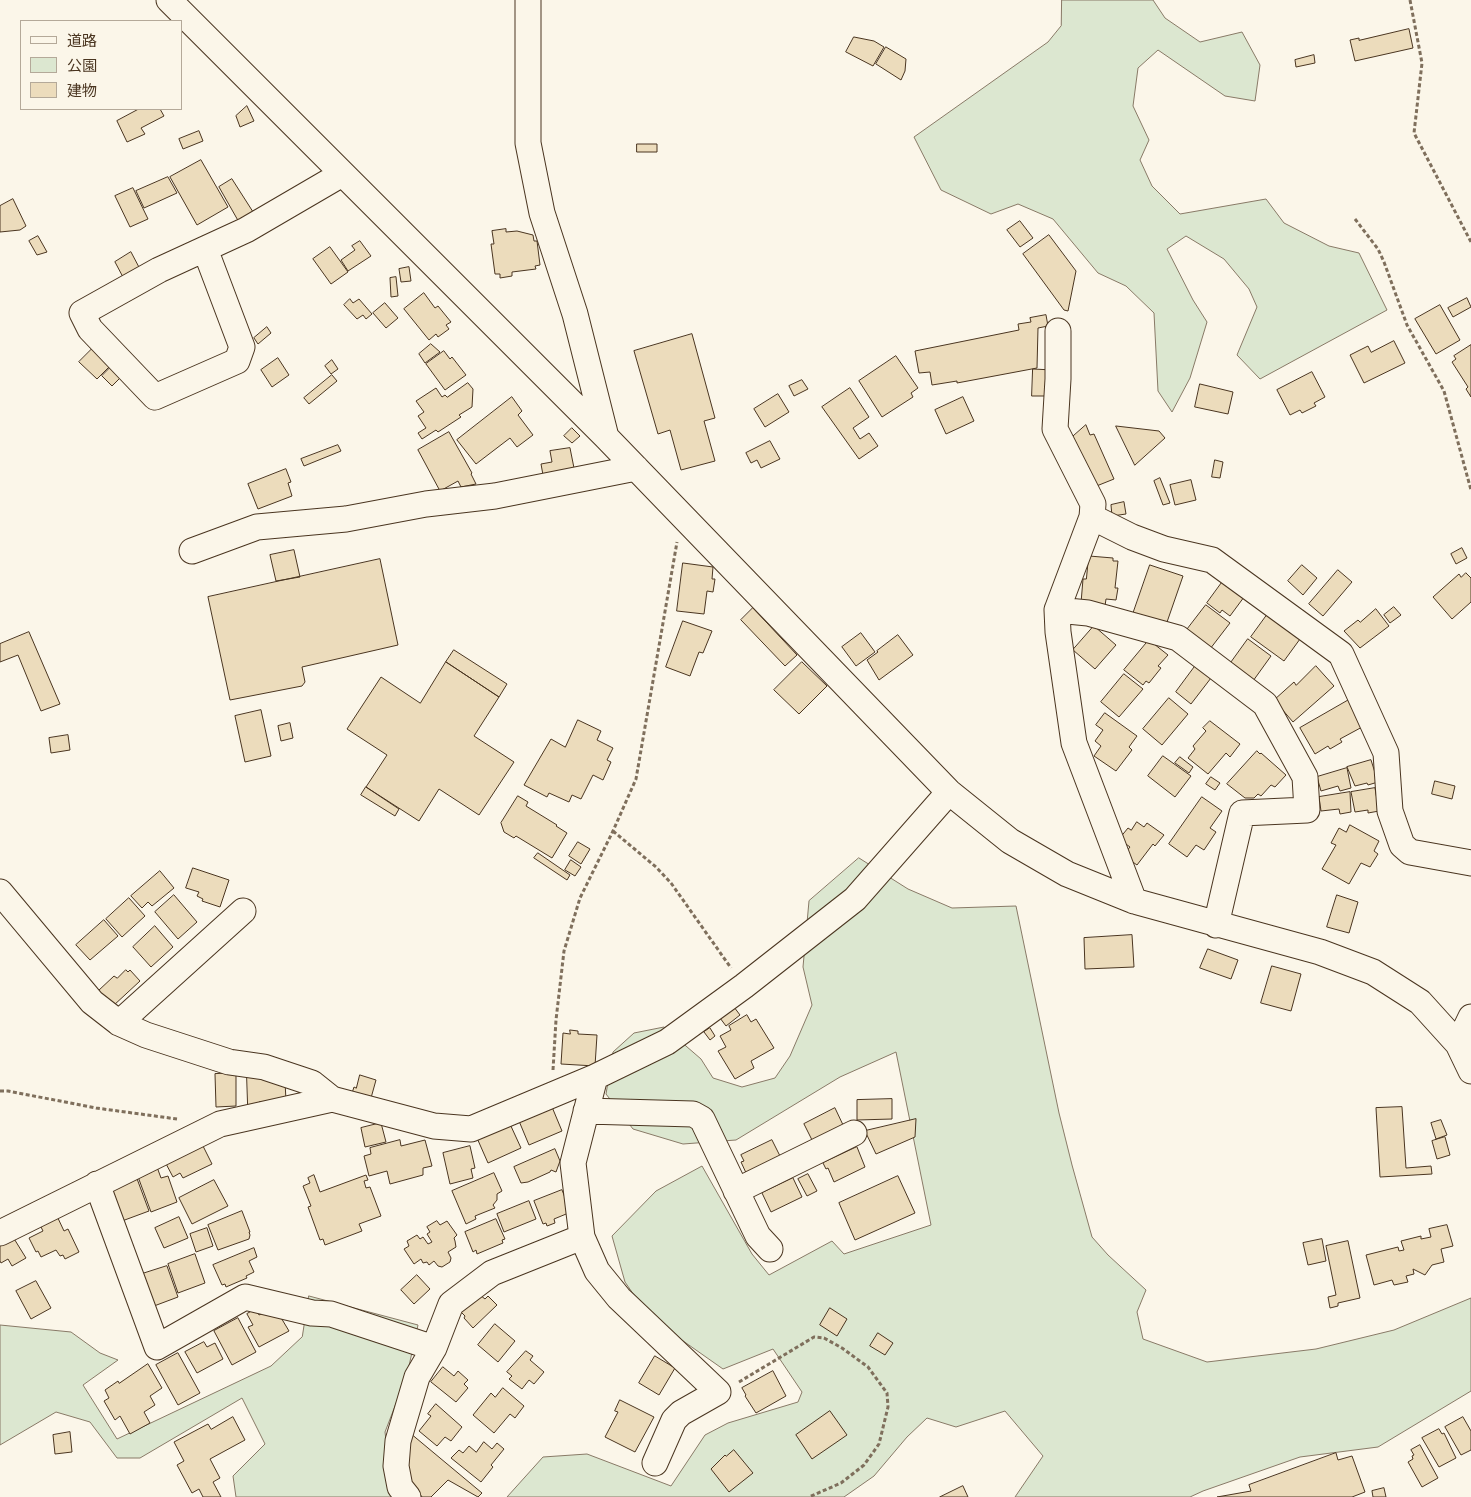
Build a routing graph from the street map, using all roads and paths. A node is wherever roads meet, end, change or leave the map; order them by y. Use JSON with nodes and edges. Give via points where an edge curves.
{"nodes":[{"id":1,"x":169,"y":0,"type":"edge"},
{"id":2,"x":528,"y":0,"type":"edge"},
{"id":3,"x":1410,"y":0,"type":"edge"},
{"id":4,"x":342,"y":174,"type":"junction"},
{"id":5,"x":1355,"y":219,"type":"dead end"},
{"id":6,"x":1471,"y":242,"type":"edge"},
{"id":7,"x":205,"y":249,"type":"junction"},
{"id":8,"x":1058,"y":330,"type":"dead end"},
{"id":9,"x":606,"y":437,"type":"junction"},
{"id":10,"x":636,"y":468,"type":"junction"},
{"id":11,"x":1471,"y":490,"type":"edge"},
{"id":12,"x":681,"y":514,"type":"junction"},
{"id":13,"x":1092,"y":517,"type":"junction"},
{"id":14,"x":192,"y":551,"type":"dead end"},
{"id":15,"x":1057,"y":610,"type":"junction"},
{"id":16,"x":949,"y":792,"type":"junction"},
{"id":17,"x":613,"y":831,"type":"junction"},
{"id":18,"x":1471,"y":863,"type":"edge"},
{"id":19,"x":0,"y":892,"type":"edge"},
{"id":20,"x":1134,"y":901,"type":"junction"},
{"id":21,"x":243,"y":911,"type":"dead end"},
{"id":22,"x":1216,"y":925,"type":"junction"},
{"id":23,"x":744,"y":986,"type":"junction"},
{"id":24,"x":1471,"y":1017,"type":"edge"},
{"id":25,"x":119,"y":1023,"type":"junction"},
{"id":26,"x":1458,"y":1044,"type":"junction"},
{"id":27,"x":1471,"y":1071,"type":"edge"},
{"id":28,"x":595,"y":1077,"type":"junction"},
{"id":29,"x":0,"y":1091,"type":"edge"},
{"id":30,"x":552,"y":1095,"type":"junction"},
{"id":31,"x":332,"y":1099,"type":"junction"},
{"id":32,"x":586,"y":1111,"type":"junction"},
{"id":33,"x":182,"y":1119,"type":"dead end"},
{"id":34,"x":854,"y":1133,"type":"dead end"},
{"id":35,"x":97,"y":1184,"type":"junction"},
{"id":36,"x":736,"y":1191,"type":"junction"},
{"id":37,"x":0,"y":1233,"type":"edge"},
{"id":38,"x":582,"y":1237,"type":"junction"},
{"id":39,"x":770,"y":1249,"type":"dead end"},
{"id":40,"x":434,"y":1348,"type":"junction"},
{"id":41,"x":718,"y":1392,"type":"junction"},
{"id":42,"x":655,"y":1463,"type":"dead end"},
{"id":43,"x":408,"y":1497,"type":"edge"},
{"id":44,"x":809,"y":1497,"type":"edge"}],
"edges":[{"from":1,"to":4,"type":"street"},
{"from":2,"to":9,"type":"street","via":[[528,143],[542,212],[575,314]]},
{"from":3,"to":6,"type":"path","via":[[1422,63],[1414,133]]},
{"from":4,"to":7,"type":"street","via":[[246,230]]},
{"from":4,"to":9,"type":"street"},
{"from":5,"to":11,"type":"path","via":[[1378,249],[1407,325],[1444,391]]},
{"from":7,"to":7,"type":"street","via":[[159,270],[82,313],[90,329],[155,397],[237,362],[242,347]]},
{"from":8,"to":13,"type":"street","via":[[1056,429],[1093,504]]},
{"from":9,"to":10,"type":"street"},
{"from":10,"to":12,"type":"street"},
{"from":10,"to":14,"type":"street","via":[[495,496],[426,504],[346,519],[256,526]]},
{"from":12,"to":16,"type":"street"},
{"from":12,"to":17,"type":"path","via":[[636,779]]},
{"from":13,"to":15,"type":"street"},
{"from":13,"to":18,"type":"street","via":[[1164,549],[1212,560],[1341,654],[1386,753],[1390,811],[1402,845],[1410,852]]},
{"from":15,"to":20,"type":"street","via":[[1074,743]]},
{"from":15,"to":22,"type":"street","via":[[1088,613],[1178,638],[1265,704],[1305,777],[1307,810],[1242,813]]},
{"from":16,"to":20,"type":"street","via":[[1010,842],[1067,874]]},
{"from":16,"to":23,"type":"street","via":[[855,899]]},
{"from":17,"to":23,"type":"path","via":[[671,883]]},
{"from":17,"to":30,"type":"path","via":[[580,898],[564,951]]},
{"from":19,"to":25,"type":"street","via":[[92,1002]]},
{"from":20,"to":22,"type":"street"},
{"from":21,"to":25,"type":"street"},
{"from":22,"to":26,"type":"street","via":[[1320,952],[1373,972],[1420,1002]]},
{"from":23,"to":28,"type":"street","via":[[667,1042]]},
{"from":24,"to":26,"type":"street"},
{"from":25,"to":31,"type":"street","via":[[229,1062],[264,1067],[312,1083]]},
{"from":26,"to":27,"type":"street"},
{"from":28,"to":30,"type":"street"},
{"from":28,"to":32,"type":"street"},
{"from":29,"to":33,"type":"path"},
{"from":30,"to":31,"type":"street","via":[[470,1129],[434,1126]]},
{"from":31,"to":35,"type":"street","via":[[220,1124]]},
{"from":32,"to":36,"type":"street","via":[[693,1114],[702,1119]]},
{"from":32,"to":38,"type":"street","via":[[573,1163]]},
{"from":34,"to":36,"type":"street"},
{"from":35,"to":37,"type":"street"},
{"from":35,"to":40,"type":"street","via":[[157,1347],[245,1297],[312,1313],[331,1314]]},
{"from":36,"to":39,"type":"street","via":[[758,1236]]},
{"from":38,"to":40,"type":"street","via":[[492,1273],[451,1304]]},
{"from":38,"to":41,"type":"street","via":[[597,1271],[619,1298]]},
{"from":40,"to":43,"type":"street","via":[[417,1377],[398,1441],[396,1466],[400,1487]]},
{"from":41,"to":42,"type":"street","via":[[674,1420]]},
{"from":41,"to":44,"type":"path","via":[[814,1337],[824,1338],[842,1348],[868,1367],[887,1393],[888,1407],[879,1444],[864,1465],[841,1483]]}]}
